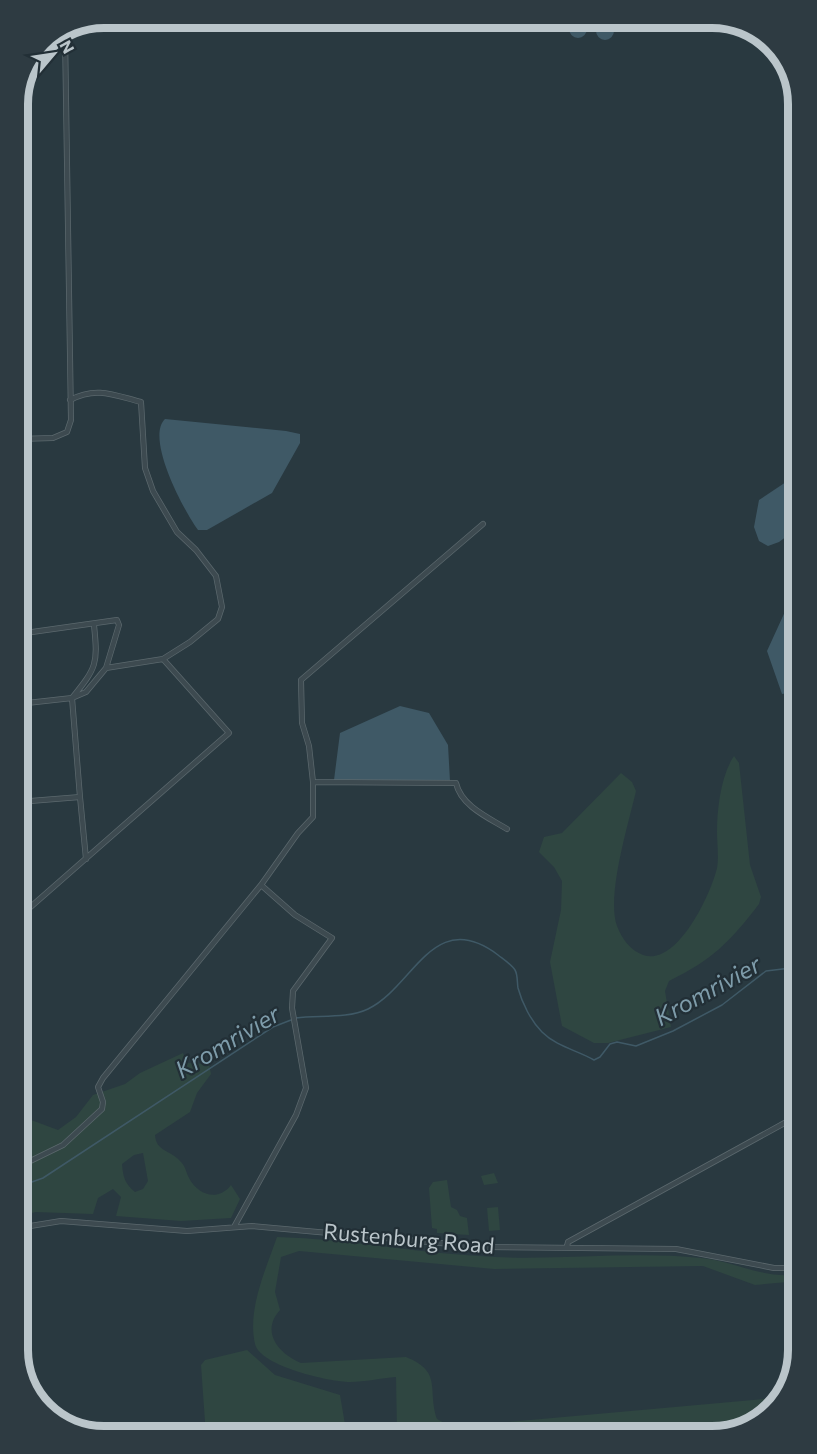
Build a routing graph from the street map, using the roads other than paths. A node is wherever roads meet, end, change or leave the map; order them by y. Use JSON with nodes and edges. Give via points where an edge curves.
{"nodes":[{"id":1,"x":65,"y":40,"type":"edge"},
{"id":2,"x":70,"y":400,"type":"junction"},
{"id":3,"x":29,"y":439,"type":"edge"},
{"id":4,"x":483,"y":524,"type":"dead end"},
{"id":5,"x":94,"y":625,"type":"junction"},
{"id":6,"x":29,"y":633,"type":"edge"},
{"id":7,"x":163,"y":659,"type":"junction"},
{"id":8,"x":106,"y":668,"type":"junction"},
{"id":9,"x":72,"y":698,"type":"junction"},
{"id":10,"x":29,"y":703,"type":"edge"},
{"id":11,"x":313,"y":782,"type":"junction"},
{"id":12,"x":80,"y":797,"type":"junction"},
{"id":13,"x":28,"y":801,"type":"edge"},
{"id":14,"x":507,"y":829,"type":"dead end"},
{"id":15,"x":86,"y":859,"type":"junction"},
{"id":16,"x":261,"y":885,"type":"junction"},
{"id":17,"x":28,"y":909,"type":"edge"},
{"id":18,"x":788,"y":1121,"type":"edge"},
{"id":19,"x":28,"y":1162,"type":"edge"},
{"id":20,"x":28,"y":1226,"type":"edge"},
{"id":21,"x":234,"y":1227,"type":"junction"},
{"id":22,"x":567,"y":1246,"type":"junction"},
{"id":23,"x":788,"y":1268,"type":"edge"}],
"edges":[{"from":1,"to":2,"type":"street"},
{"from":2,"to":3,"type":"street","via":[[67,432],[53,438]]},
{"from":2,"to":7,"type":"street","via":[[94,391],[141,402],[145,468],[153,491],[177,532],[216,576],[222,607],[218,620]]},
{"from":4,"to":11,"type":"street","via":[[301,680],[302,723]]},
{"from":5,"to":6,"type":"street"},
{"from":5,"to":8,"type":"street","via":[[117,620],[119,625]]},
{"from":5,"to":9,"type":"street","via":[[94,671]]},
{"from":7,"to":8,"type":"street"},
{"from":7,"to":15,"type":"street","via":[[229,733]]},
{"from":8,"to":9,"type":"street","via":[[86,692]]},
{"from":9,"to":10,"type":"street"},
{"from":9,"to":12,"type":"street"},
{"from":11,"to":14,"type":"street","via":[[456,783],[458,792],[483,816]]},
{"from":11,"to":16,"type":"street","via":[[313,817]]},
{"from":12,"to":13,"type":"street"},
{"from":12,"to":15,"type":"street"},
{"from":15,"to":17,"type":"street"},
{"from":16,"to":19,"type":"street","via":[[103,1078],[98,1087],[102,1109],[63,1144]]},
{"from":16,"to":21,"type":"street","via":[[295,915],[332,939],[293,992],[292,1008],[306,1088],[296,1115]]},
{"from":18,"to":22,"type":"street"},
{"from":20,"to":21,"type":"street","name":"Rustenburg Road","via":[[61,1221],[187,1232]]},
{"from":21,"to":22,"type":"street","name":"Rustenburg Road","via":[[484,1246]]},
{"from":22,"to":23,"type":"street","name":"Rustenburg Road","via":[[676,1249]]}]}
